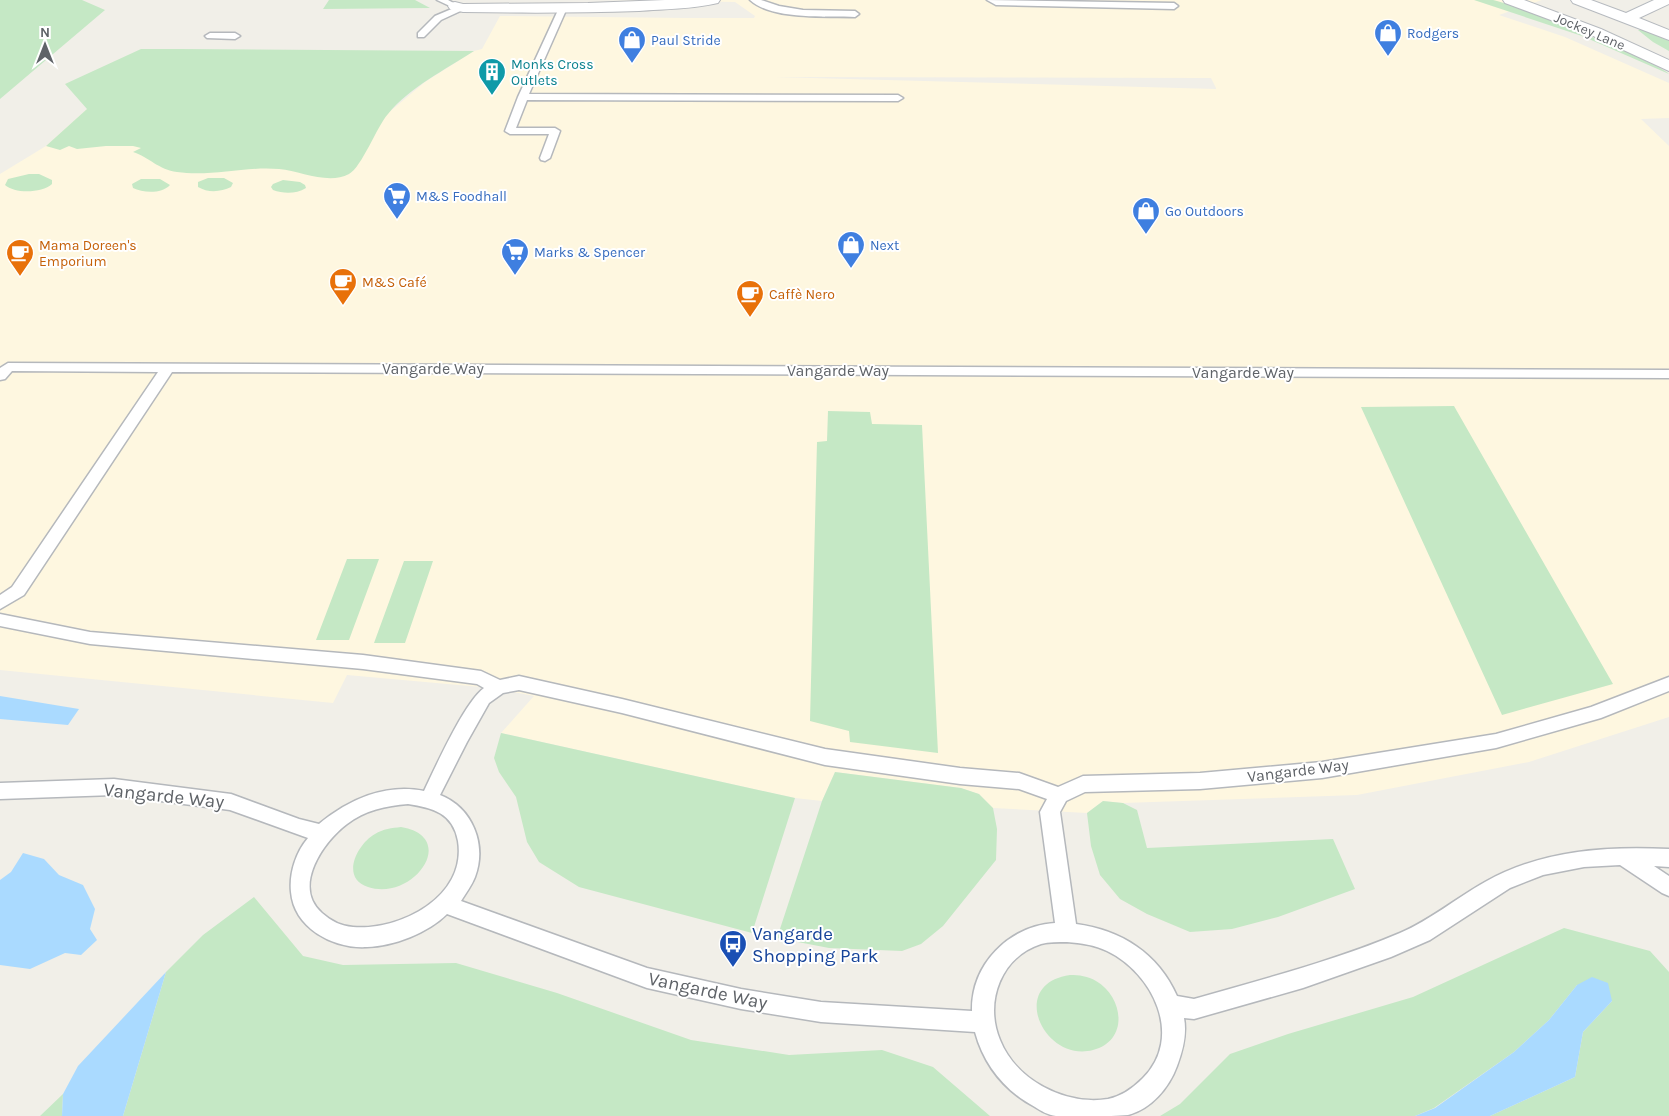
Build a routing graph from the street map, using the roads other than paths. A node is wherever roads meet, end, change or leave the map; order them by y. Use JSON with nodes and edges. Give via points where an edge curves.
{"nodes":[{"id":1,"x":440,"y":0,"type":"edge"},
{"id":2,"x":713,"y":0,"type":"edge"},
{"id":3,"x":754,"y":0,"type":"edge"},
{"id":4,"x":991,"y":0,"type":"edge"},
{"id":5,"x":1510,"y":0,"type":"edge"},
{"id":6,"x":1581,"y":0,"type":"edge"},
{"id":7,"x":1666,"y":0,"type":"edge"},
{"id":8,"x":1084,"y":2,"type":"edge"},
{"id":9,"x":1174,"y":6,"type":"dead end"},
{"id":10,"x":459,"y":7,"type":"junction"},
{"id":11,"x":563,"y":8,"type":"junction"},
{"id":12,"x":1544,"y":12,"type":"junction"},
{"id":13,"x":855,"y":14,"type":"dead end"},
{"id":14,"x":1627,"y":18,"type":"junction"},
{"id":15,"x":422,"y":35,"type":"dead end"},
{"id":16,"x":1669,"y":35,"type":"edge"},
{"id":17,"x":210,"y":36,"type":"dead end"},
{"id":18,"x":235,"y":36,"type":"dead end"},
{"id":19,"x":1669,"y":66,"type":"edge"},
{"id":20,"x":523,"y":97,"type":"junction"},
{"id":21,"x":898,"y":98,"type":"dead end"},
{"id":22,"x":545,"y":158,"type":"dead end"},
{"id":23,"x":168,"y":367,"type":"junction"},
{"id":24,"x":4,"y":372,"type":"edge"},
{"id":25,"x":1669,"y":374,"type":"edge"},
{"id":26,"x":0,"y":604,"type":"edge"},
{"id":27,"x":0,"y":620,"type":"edge"},
{"id":28,"x":1669,"y":684,"type":"edge"},
{"id":29,"x":498,"y":687,"type":"junction"},
{"id":30,"x":0,"y":791,"type":"edge"},
{"id":31,"x":1059,"y":795,"type":"junction"},
{"id":32,"x":429,"y":799,"type":"junction"},
{"id":33,"x":322,"y":833,"type":"junction"},
{"id":34,"x":1622,"y":855,"type":"junction"},
{"id":35,"x":1669,"y":858,"type":"edge"},
{"id":36,"x":1669,"y":887,"type":"edge"},
{"id":37,"x":445,"y":904,"type":"junction"},
{"id":38,"x":1067,"y":932,"type":"junction"},
{"id":39,"x":1170,"y":1005,"type":"junction"},
{"id":40,"x":982,"y":1022,"type":"junction"}],
"edges":[{"from":1,"to":10,"type":"lane"},
{"from":2,"to":11,"type":"street","via":[[668,6]]},
{"from":3,"to":13,"type":"lane","via":[[787,11]]},
{"from":4,"to":8,"type":"lane","via":[[1068,6]]},
{"from":5,"to":12,"type":"street","name":"Jockey Lane"},
{"from":6,"to":12,"type":"street"},
{"from":6,"to":14,"type":"street","name":"Jockey Lane"},
{"from":7,"to":14,"type":"street"},
{"from":8,"to":9,"type":"lane","via":[[1098,7]]},
{"from":10,"to":11,"type":"street"},
{"from":10,"to":15,"type":"lane","via":[[438,18]]},
{"from":11,"to":20,"type":"lane"},
{"from":12,"to":19,"type":"street","name":"Jockey Lane"},
{"from":14,"to":16,"type":"street","name":"Jockey Lane"},
{"from":17,"to":18,"type":"lane"},
{"from":20,"to":21,"type":"lane"},
{"from":20,"to":22,"type":"lane","via":[[510,131],[555,131]]},
{"from":23,"to":24,"type":"lane","name":"Vangarde Way"},
{"from":23,"to":25,"type":"lane","name":"Vangarde Way"},
{"from":23,"to":26,"type":"lane","via":[[18,591]]},
{"from":27,"to":29,"type":"lane","via":[[90,638],[418,668],[480,678]]},
{"from":28,"to":31,"type":"lane","name":"Vangarde Way","via":[[1595,713],[1496,741],[1322,770],[1200,781],[1083,784]]},
{"from":29,"to":31,"type":"lane","via":[[519,683],[825,757],[1019,781]]},
{"from":29,"to":32,"type":"lane","via":[[483,698]]},
{"from":30,"to":33,"type":"lane","name":"Vangarde Way","via":[[114,787],[231,802]]},
{"from":31,"to":38,"type":"lane","via":[[1050,812]]},
{"from":32,"to":33,"type":"lane","via":[[408,796],[385,798],[355,809]]},
{"from":32,"to":37,"type":"lane","via":[[449,808],[463,822],[470,841],[470,862],[461,883]]},
{"from":33,"to":37,"type":"lane","via":[[308,853],[300,874],[300,895],[309,914],[324,928],[346,936],[372,938],[398,933],[424,921]]},
{"from":34,"to":35,"type":"lane"},
{"from":34,"to":36,"type":"lane"},
{"from":34,"to":39,"type":"lane","via":[[1586,857],[1554,864],[1503,882],[1412,938],[1351,964],[1194,1009]]},
{"from":37,"to":40,"type":"lane","name":"Vangarde Way","via":[[647,978],[731,997],[821,1012]]},
{"from":38,"to":39,"type":"lane","via":[[1088,934],[1129,952],[1146,967]]},
{"from":38,"to":40,"type":"lane","via":[[1037,935],[1012,948],[993,967],[983,993]]},
{"from":39,"to":40,"type":"lane","via":[[1174,1030],[1171,1057],[1159,1080],[1140,1098],[1115,1109],[1086,1112],[1056,1106],[1028,1092],[1006,1072],[995,1056]]}]}
